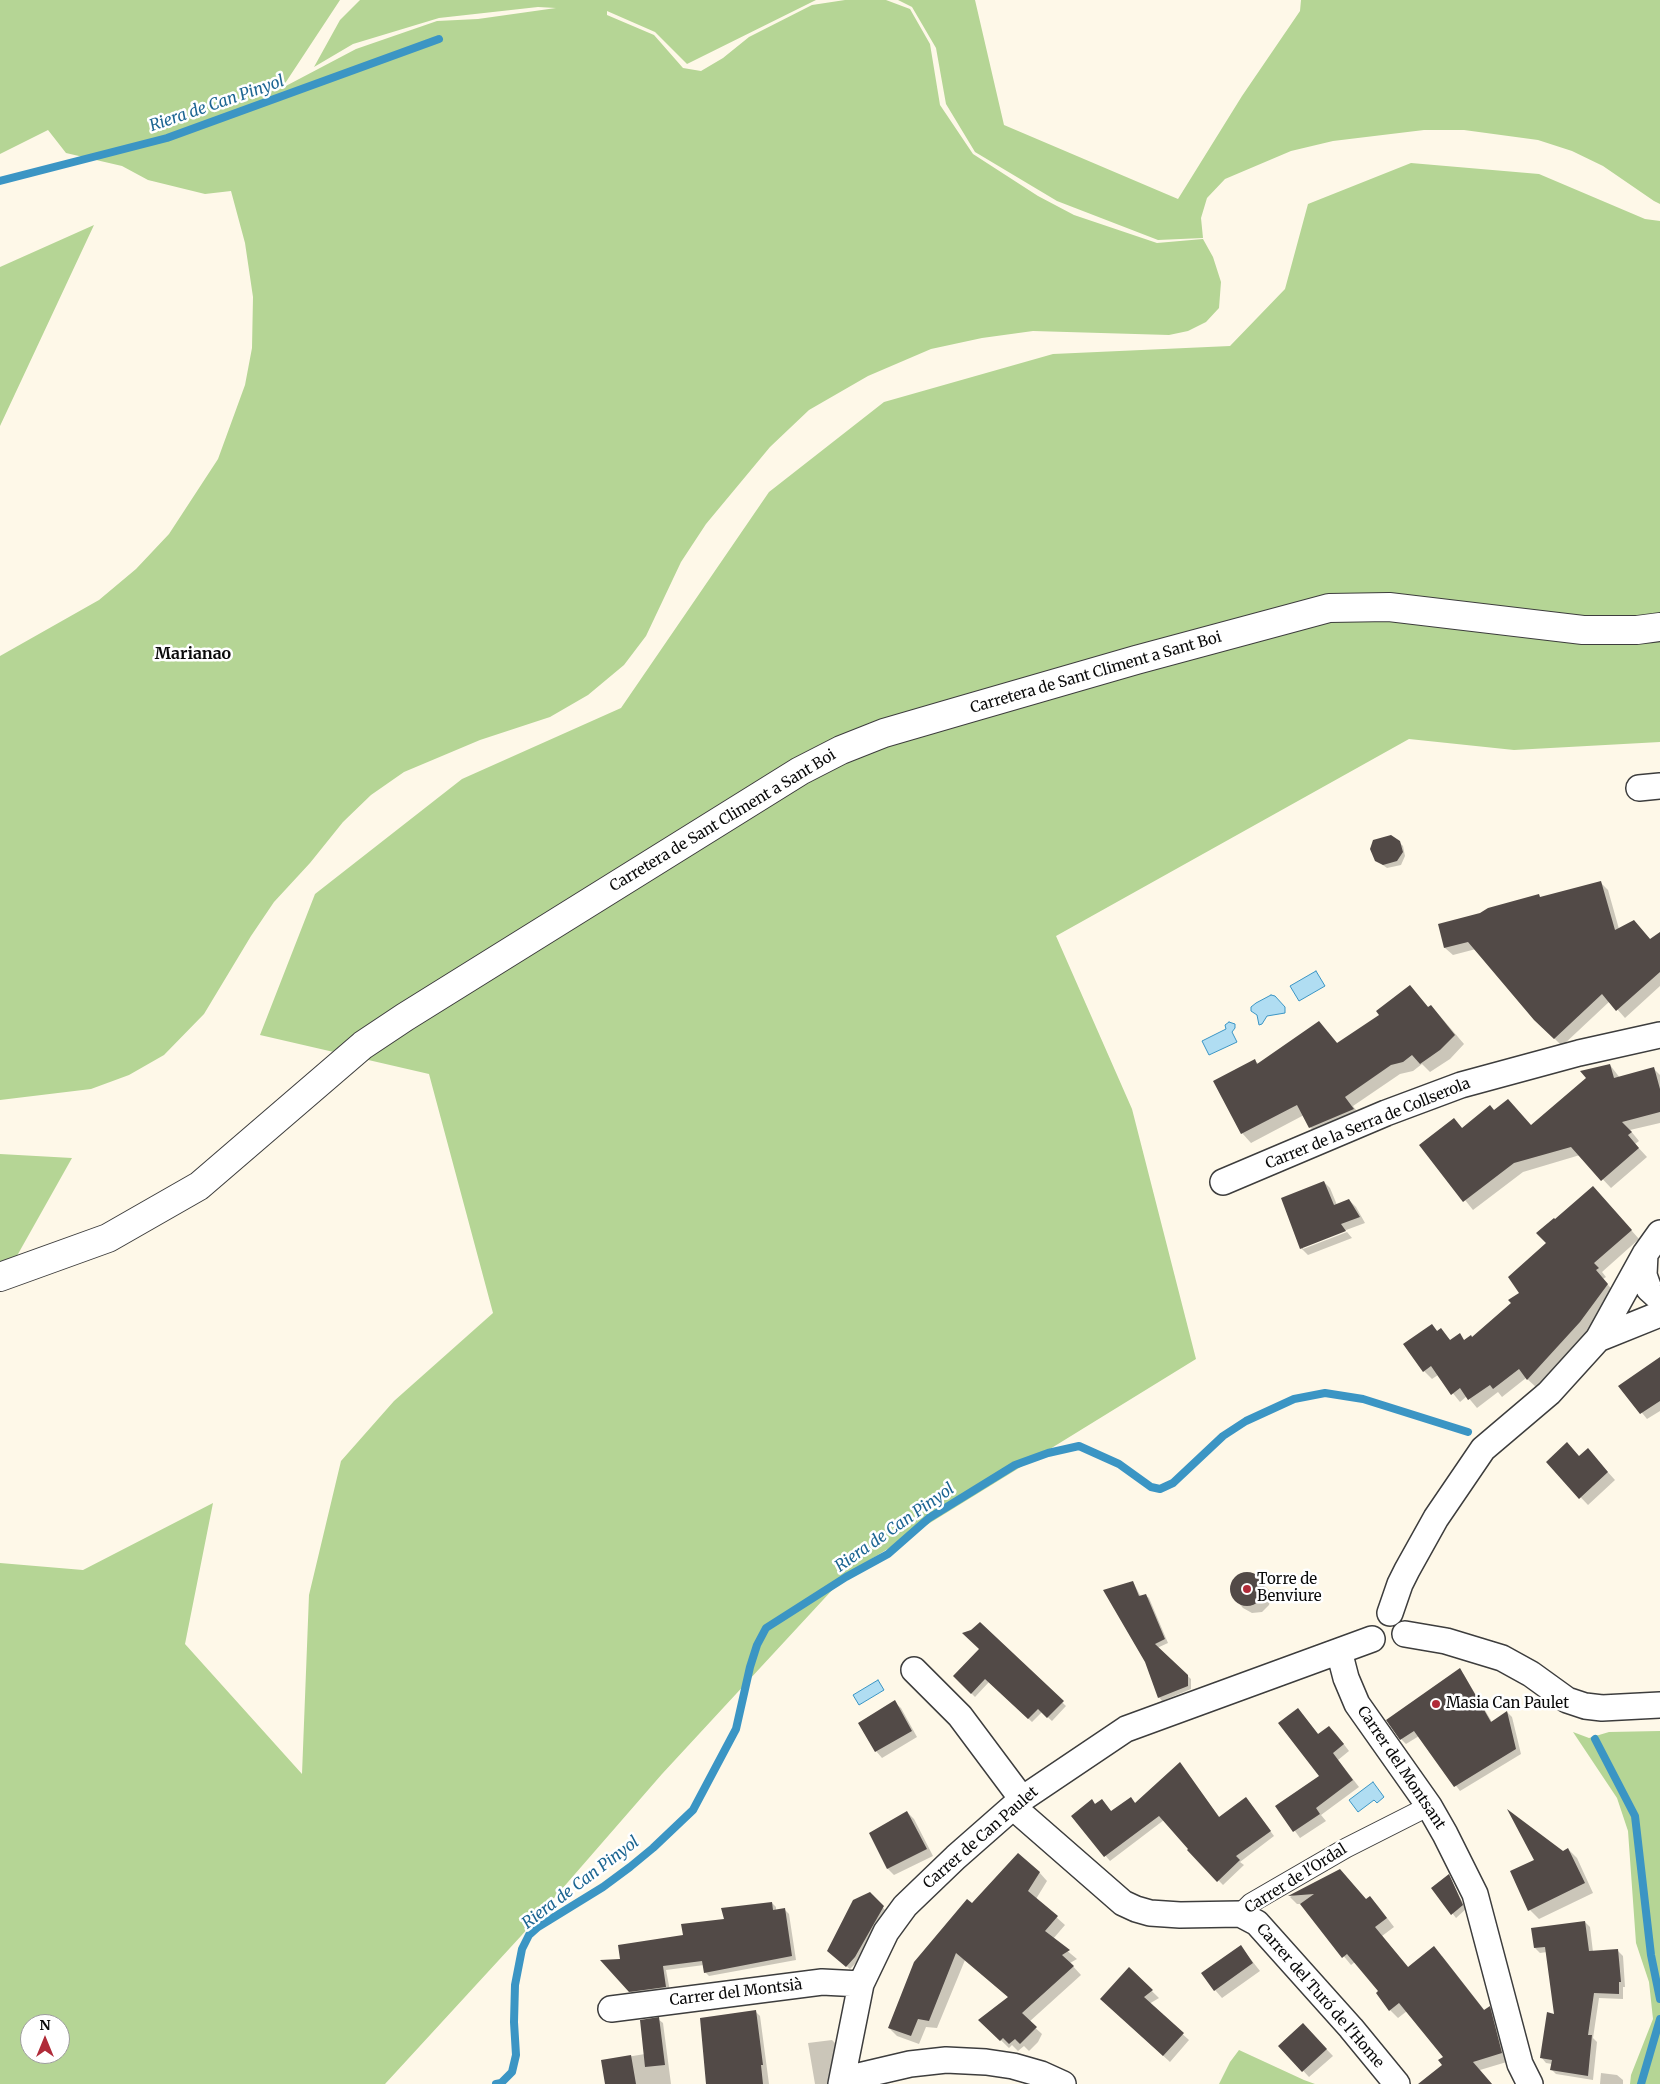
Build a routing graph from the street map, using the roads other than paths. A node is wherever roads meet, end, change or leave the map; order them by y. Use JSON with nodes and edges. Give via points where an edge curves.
{"nodes":[{"id":1,"x":1660,"y":627,"type":"edge"},
{"id":2,"x":1660,"y":1035,"type":"edge"},
{"id":3,"x":1223,"y":1182,"type":"dead end"},
{"id":4,"x":1660,"y":1233,"type":"edge"},
{"id":5,"x":1645,"y":1254,"type":"junction"},
{"id":6,"x":0,"y":1277,"type":"edge"},
{"id":7,"x":1660,"y":1299,"type":"edge"},
{"id":8,"x":1660,"y":1314,"type":"edge"},
{"id":9,"x":1598,"y":1339,"type":"junction"},
{"id":10,"x":1390,"y":1613,"type":"junction"},
{"id":11,"x":1405,"y":1634,"type":"junction"},
{"id":12,"x":1372,"y":1639,"type":"junction"},
{"id":13,"x":1339,"y":1651,"type":"junction"},
{"id":14,"x":914,"y":1670,"type":"dead end"},
{"id":15,"x":1660,"y":1705,"type":"edge"},
{"id":16,"x":1017,"y":1803,"type":"junction"},
{"id":17,"x":1429,"y":1806,"type":"junction"},
{"id":18,"x":1240,"y":1914,"type":"junction"},
{"id":19,"x":861,"y":1984,"type":"junction"},
{"id":20,"x":611,"y":2009,"type":"dead end"},
{"id":21,"x":841,"y":2082,"type":"edge"},
{"id":22,"x":1064,"y":2084,"type":"edge"},
{"id":23,"x":1397,"y":2084,"type":"edge"},
{"id":24,"x":1530,"y":2084,"type":"edge"}],
"edges":[{"from":1,"to":6,"type":"street","name":"Carretera de Sant Climent a Sant Boi","via":[[1583,630],[1389,608],[1329,608],[884,733],[800,771],[405,1018],[363,1046],[199,1186],[108,1238]]},
{"from":2,"to":3,"type":"street","name":"Carrer de la Serra de Collserola","via":[[1460,1085]]},
{"from":4,"to":5,"type":"street"},
{"from":5,"to":7,"type":"street","via":[[1646,1282]]},
{"from":5,"to":9,"type":"street"},
{"from":8,"to":9,"type":"street"},
{"from":9,"to":10,"type":"street","via":[[1549,1393],[1483,1449],[1436,1518],[1406,1570]]},
{"from":10,"to":11,"type":"street","via":[[1404,1623]]},
{"from":10,"to":12,"type":"street","via":[[1374,1618],[1369,1630]]},
{"from":11,"to":12,"type":"street","via":[[1398,1645],[1389,1649]]},
{"from":11,"to":15,"type":"street","via":[[1446,1641],[1502,1658],[1567,1700],[1585,1706]]},
{"from":12,"to":13,"type":"street","name":"Carrer de Can Paulet"},
{"from":13,"to":16,"type":"street","name":"Carrer de Can Paulet","via":[[1126,1729]]},
{"from":13,"to":17,"type":"street","name":"Carrer del Montsant","via":[[1357,1704]]},
{"from":14,"to":16,"type":"street","name":"Carrer de l'Ordal","via":[[960,1716]]},
{"from":16,"to":18,"type":"street","name":"Carrer de l'Ordal","via":[[1123,1903],[1150,1913]]},
{"from":16,"to":19,"type":"street","name":"Carrer de Can Paulet","via":[[905,1906],[886,1932]]},
{"from":17,"to":18,"type":"street","name":"Carrer de l'Ordal","via":[[1346,1848],[1251,1904]]},
{"from":17,"to":24,"type":"street","name":"Carrer del Montsant","via":[[1475,1894],[1518,2056]]},
{"from":18,"to":23,"type":"street","name":"Carrer del Turó de l'Home","via":[[1257,1923]]},
{"from":19,"to":20,"type":"street","name":"Carrer del Montsià","via":[[822,1982]]},
{"from":19,"to":21,"type":"street","name":"Carrer de Can Paulet"},
{"from":21,"to":22,"type":"street","via":[[910,2064],[946,2060],[1013,2066]]}]}
